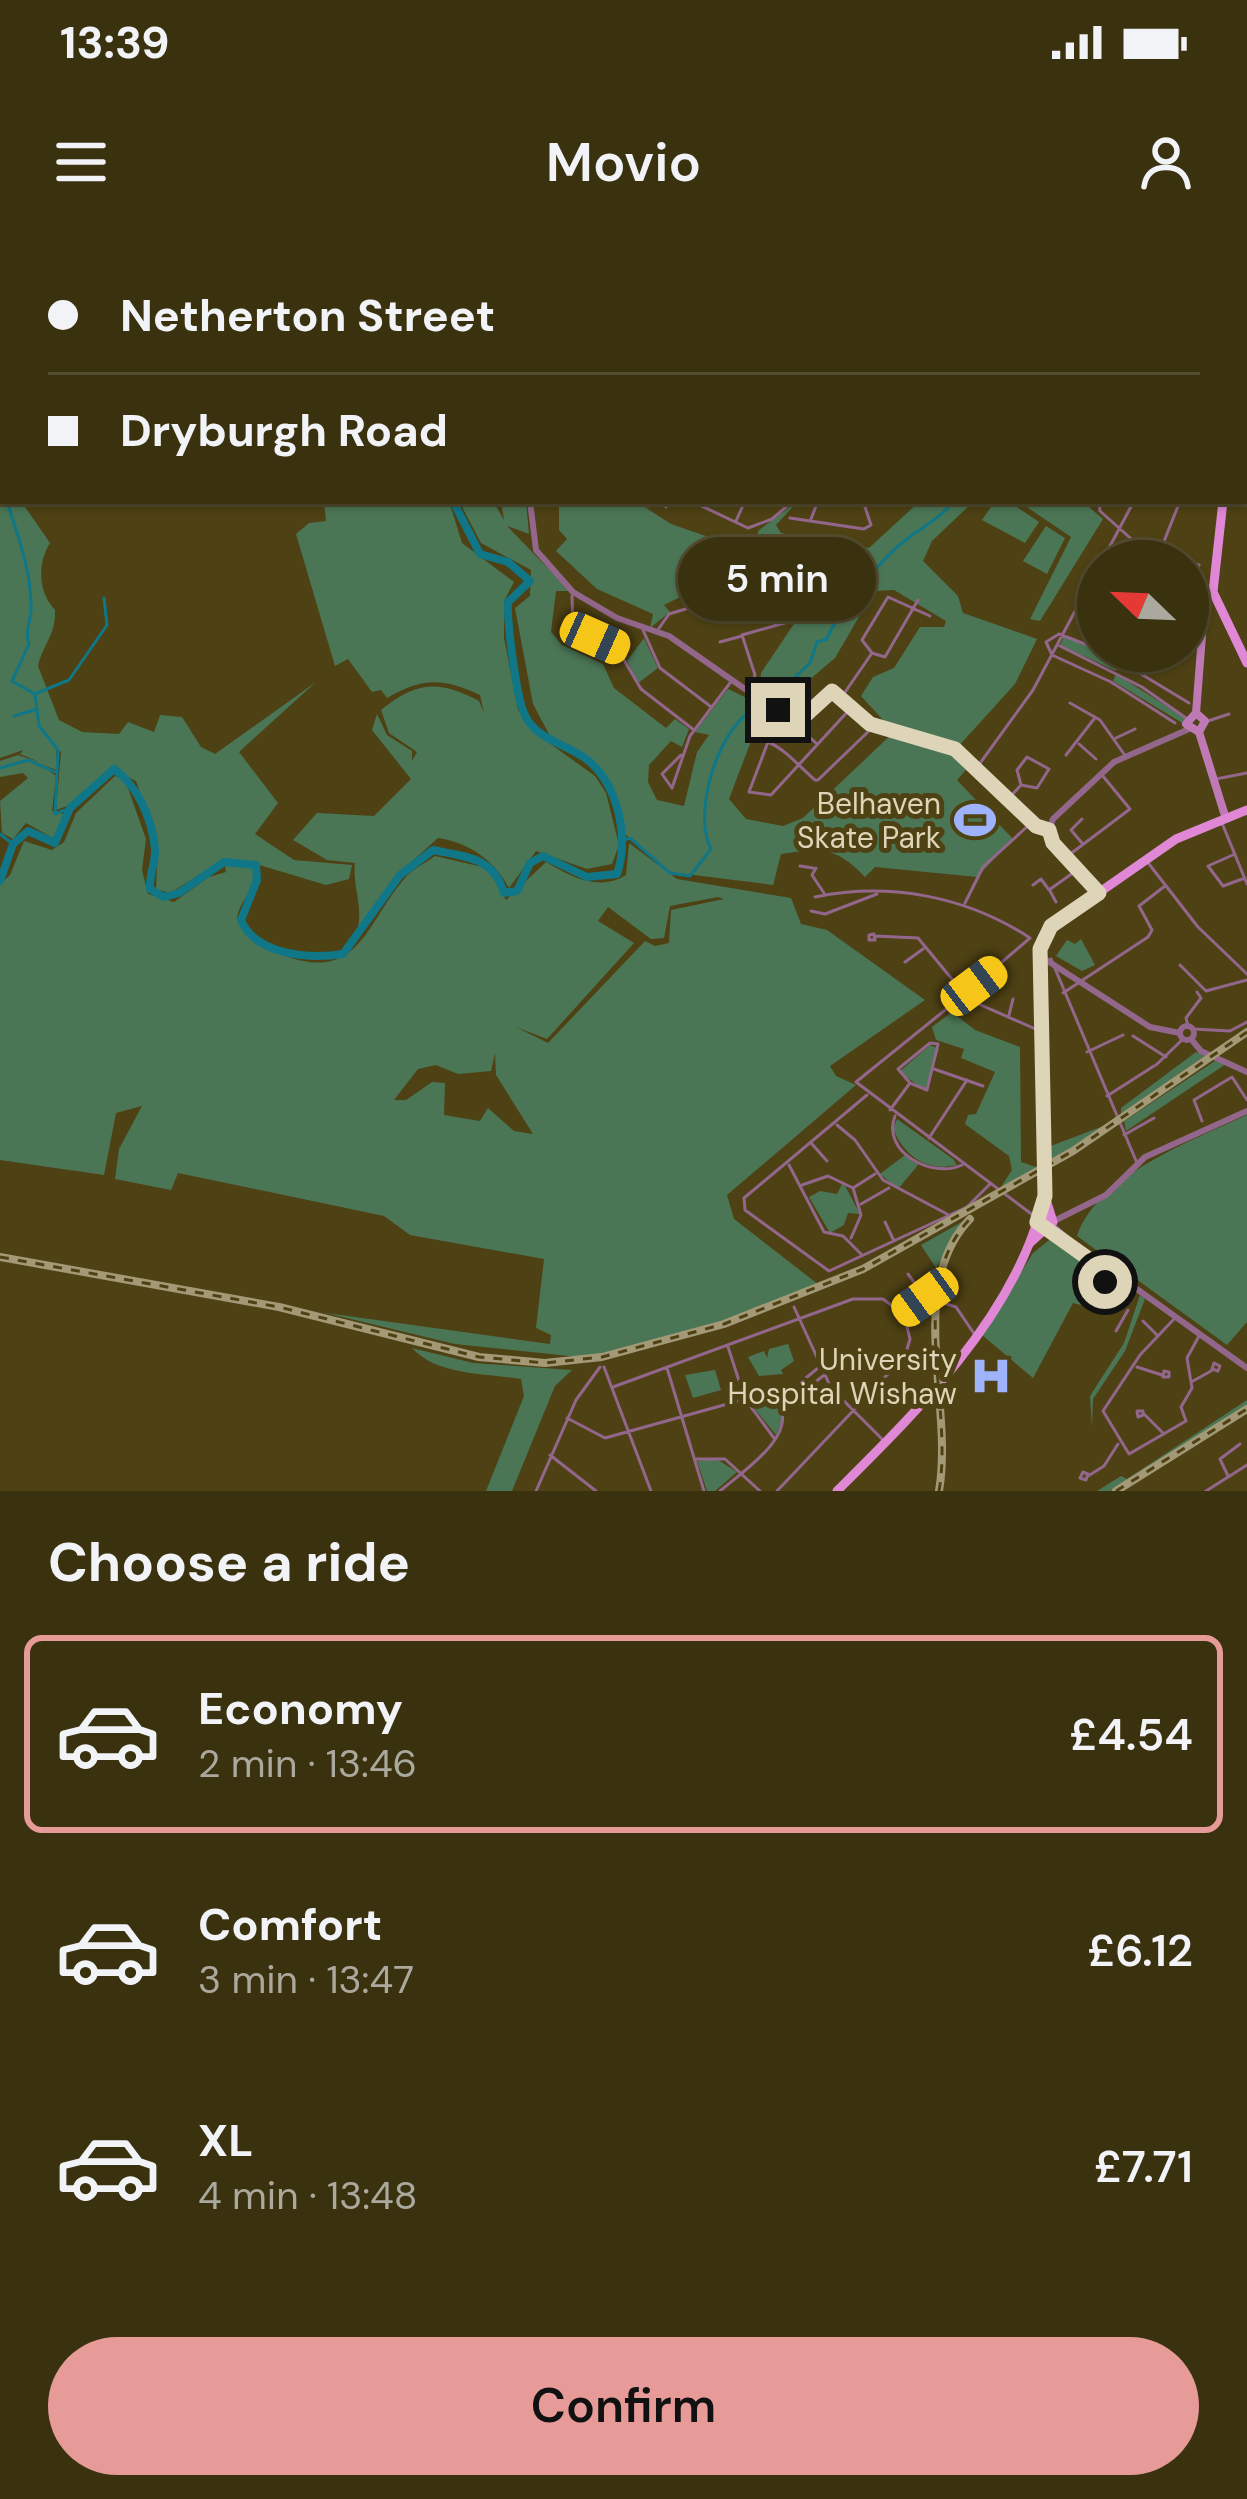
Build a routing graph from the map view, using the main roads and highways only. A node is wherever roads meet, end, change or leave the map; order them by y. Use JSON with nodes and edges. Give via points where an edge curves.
{"nodes":[{"id":1,"x":1223,"y":504,"type":"edge"},
{"id":2,"x":1212,"y":598,"type":"junction"},
{"id":3,"x":1209,"y":604,"type":"edge"},
{"id":4,"x":1244,"y":648,"type":"edge"},
{"id":5,"x":1247,"y":663,"type":"edge"},
{"id":6,"x":1194,"y":672,"type":"edge"},
{"id":7,"x":1196,"y":713,"type":"junction"},
{"id":8,"x":1191,"y":727,"type":"junction"},
{"id":9,"x":1247,"y":811,"type":"edge"},
{"id":10,"x":1224,"y":820,"type":"junction"},
{"id":11,"x":837,"y":1491,"type":"edge"}],
"edges":[{"from":1,"to":2,"type":"main road"},
{"from":2,"to":3,"type":"main road"},
{"from":2,"to":4,"type":"main road"},
{"from":4,"to":5,"type":"main road"},
{"from":6,"to":7,"type":"main road"},
{"from":7,"to":8,"type":"main road"},
{"from":7,"to":8,"type":"main road","via":[[1205,722]]},
{"from":8,"to":10,"type":"main road","via":[[1219,784]]},
{"from":9,"to":10,"type":"main road"},
{"from":10,"to":11,"type":"main road","via":[[1175,839],[1051,926],[1042,1032],[1046,1222],[976,1336]]}]}
